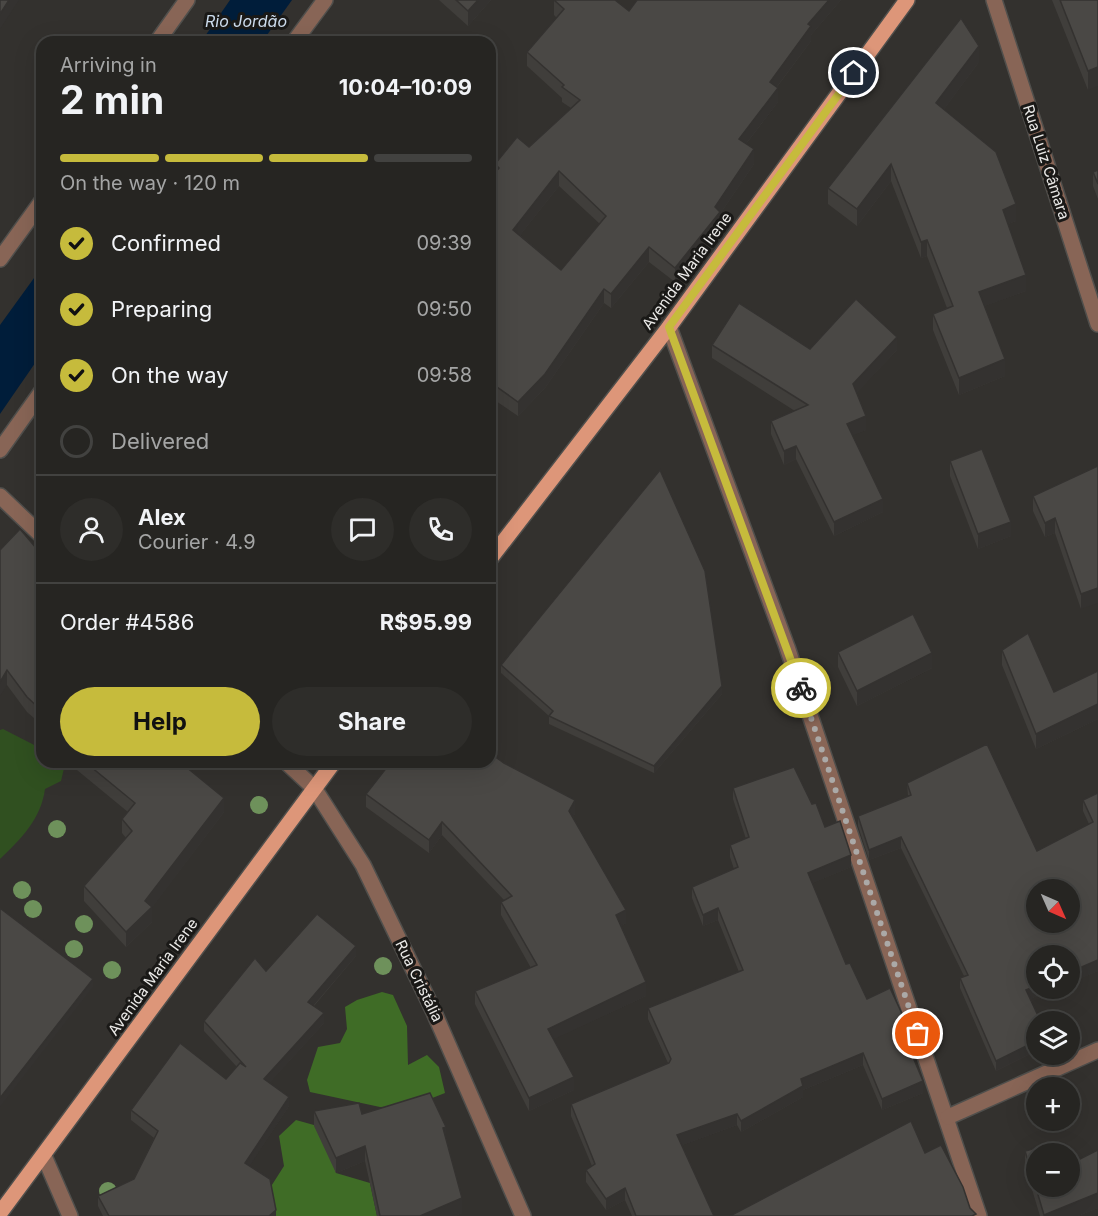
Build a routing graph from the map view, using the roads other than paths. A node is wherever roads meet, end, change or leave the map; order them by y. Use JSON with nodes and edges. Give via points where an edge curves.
{"nodes":[{"id":1,"x":188,"y":0,"type":"edge"},
{"id":2,"x":325,"y":0,"type":"edge"},
{"id":3,"x":907,"y":0,"type":"edge"},
{"id":4,"x":994,"y":0,"type":"edge"},
{"id":5,"x":161,"y":36,"type":"edge"},
{"id":6,"x":298,"y":36,"type":"edge"},
{"id":7,"x":36,"y":209,"type":"edge"},
{"id":8,"x":0,"y":259,"type":"edge"},
{"id":9,"x":1098,"y":324,"type":"edge"},
{"id":10,"x":669,"y":327,"type":"junction"},
{"id":11,"x":36,"y":399,"type":"edge"},
{"id":12,"x":0,"y":450,"type":"edge"},
{"id":13,"x":0,"y":496,"type":"edge"},
{"id":14,"x":36,"y":530,"type":"edge"},
{"id":15,"x":496,"y":551,"type":"edge"},
{"id":16,"x":292,"y":768,"type":"edge"},
{"id":17,"x":329,"y":768,"type":"edge"},
{"id":18,"x":314,"y":788,"type":"junction"},
{"id":19,"x":1098,"y":1050,"type":"edge"},
{"id":20,"x":948,"y":1117,"type":"junction"},
{"id":21,"x":44,"y":1156,"type":"junction"},
{"id":22,"x":0,"y":1213,"type":"edge"},
{"id":23,"x":70,"y":1216,"type":"edge"},
{"id":24,"x":523,"y":1216,"type":"edge"},
{"id":25,"x":980,"y":1216,"type":"edge"}],
"edges":[{"from":1,"to":5,"type":"street"},
{"from":2,"to":6,"type":"street"},
{"from":3,"to":10,"type":"main road","name":"Avenida Maria Irene"},
{"from":4,"to":9,"type":"street","name":"Rua Luiz Câmara"},
{"from":7,"to":8,"type":"street"},
{"from":10,"to":15,"type":"main road","name":"Avenida Maria Irene"},
{"from":10,"to":20,"type":"street","via":[[787,647]]},
{"from":11,"to":12,"type":"street"},
{"from":13,"to":14,"type":"street"},
{"from":16,"to":18,"type":"street","name":"Rua Cristália"},
{"from":17,"to":18,"type":"main road","name":"Avenida Maria Irene"},
{"from":18,"to":21,"type":"main road","name":"Avenida Maria Irene"},
{"from":18,"to":24,"type":"street","name":"Rua Cristália","via":[[363,866],[428,999]]},
{"from":19,"to":20,"type":"street"},
{"from":20,"to":25,"type":"street"},
{"from":21,"to":22,"type":"main road","name":"Avenida Maria Irene"},
{"from":21,"to":23,"type":"street"}]}
